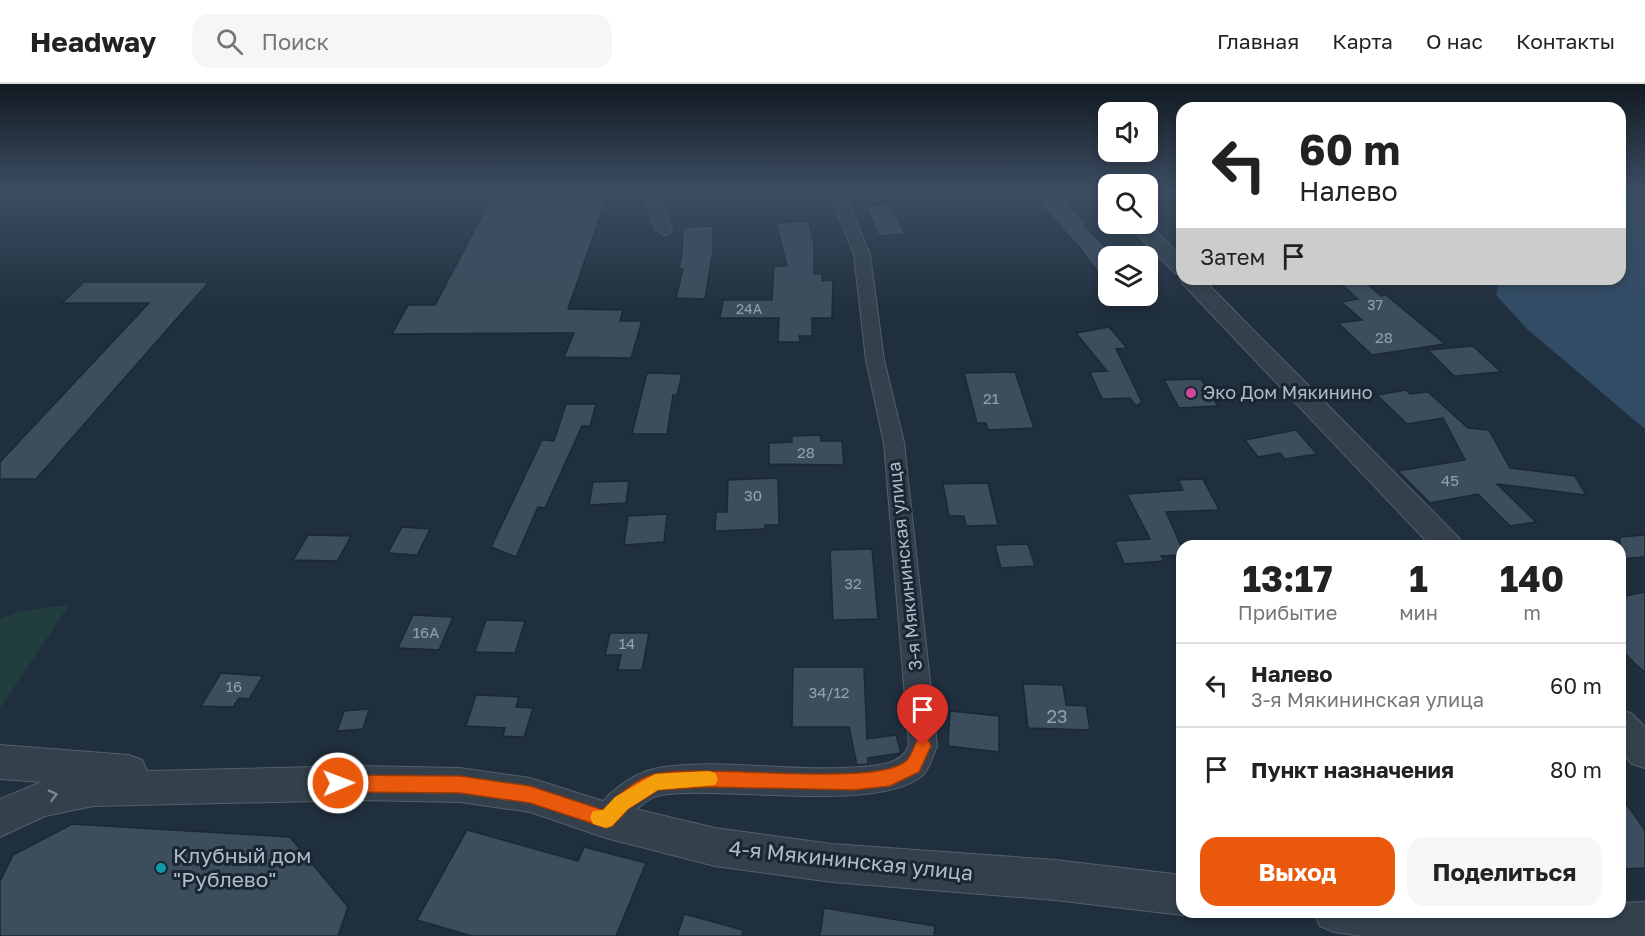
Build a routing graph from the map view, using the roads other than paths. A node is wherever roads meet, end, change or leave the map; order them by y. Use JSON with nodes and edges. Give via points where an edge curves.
{"nodes":[{"id":1,"x":852,"y":231,"type":"edge"},
{"id":2,"x":1147,"y":234,"type":"edge"},
{"id":3,"x":1176,"y":263,"type":"edge"},
{"id":4,"x":1197,"y":285,"type":"edge"},
{"id":5,"x":1443,"y":540,"type":"edge"},
{"id":6,"x":1626,"y":731,"type":"edge"},
{"id":7,"x":1645,"y":752,"type":"edge"},
{"id":8,"x":0,"y":762,"type":"edge"},
{"id":9,"x":274,"y":785,"type":"junction"},
{"id":10,"x":0,"y":819,"type":"edge"},
{"id":11,"x":606,"y":820,"type":"junction"},
{"id":12,"x":1176,"y":894,"type":"edge"},
{"id":13,"x":1389,"y":918,"type":"edge"},
{"id":14,"x":1645,"y":922,"type":"edge"},
{"id":15,"x":1524,"y":932,"type":"edge"}],
"edges":[{"from":1,"to":11,"type":"street","name":"3-я Мякининская улица","via":[[862,255],[875,360],[894,443],[923,746],[913,766],[890,778],[854,782],[655,782],[621,803]]},
{"from":2,"to":3,"type":"street"},
{"from":4,"to":5,"type":"street"},
{"from":6,"to":7,"type":"street"},
{"from":8,"to":9,"type":"street","name":"4-я Мякининская улица"},
{"from":10,"to":9,"type":"street","name":"4-я Мякининская улица","one_way":true,"via":[[16,808],[66,792]]},
{"from":9,"to":11,"type":"street","name":"4-я Мякининская улица","via":[[460,784],[530,795]]},
{"from":11,"to":12,"type":"street","name":"4-я Мякининская улица","via":[[715,847],[832,863],[1055,880]]},
{"from":13,"to":15,"type":"street"},
{"from":14,"to":15,"type":"street"}]}
